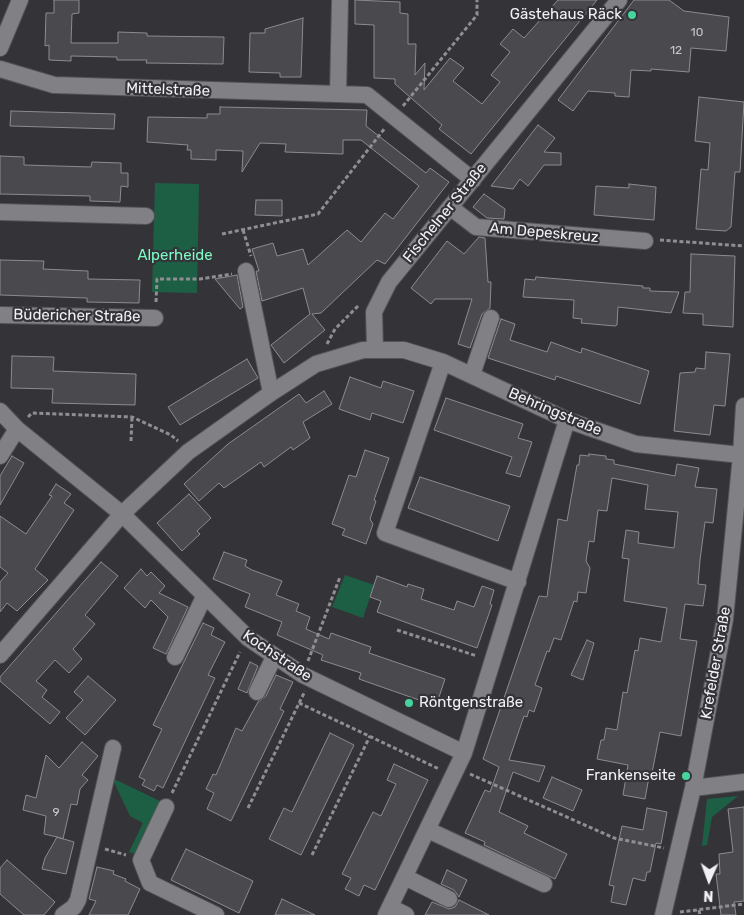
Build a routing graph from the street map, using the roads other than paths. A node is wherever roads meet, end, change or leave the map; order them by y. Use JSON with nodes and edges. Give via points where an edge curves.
{"nodes":[{"id":1,"x":20,"y":0,"type":"edge"},
{"id":2,"x":340,"y":0,"type":"edge"},
{"id":3,"x":618,"y":0,"type":"edge"},
{"id":4,"x":0,"y":48,"type":"edge"},
{"id":5,"x":0,"y":69,"type":"edge"},
{"id":6,"x":338,"y":94,"type":"junction"},
{"id":7,"x":473,"y":180,"type":"junction"},
{"id":8,"x":450,"y":207,"type":"junction"},
{"id":9,"x":0,"y":212,"type":"edge"},
{"id":10,"x":146,"y":216,"type":"dead end"},
{"id":11,"x":644,"y":241,"type":"road end"},
{"id":12,"x":246,"y":271,"type":"road end"},
{"id":13,"x":0,"y":315,"type":"edge"},
{"id":14,"x":155,"y":318,"type":"road end"},
{"id":15,"x":491,"y":318,"type":"dead end"},
{"id":16,"x":375,"y":349,"type":"junction"},
{"id":17,"x":443,"y":362,"type":"junction"},
{"id":18,"x":472,"y":375,"type":"junction"},
{"id":19,"x":270,"y":392,"type":"junction"},
{"id":20,"x":744,"y":406,"type":"edge"},
{"id":21,"x":0,"y":411,"type":"edge"},
{"id":22,"x":567,"y":420,"type":"junction"},
{"id":23,"x":17,"y":428,"type":"junction"},
{"id":24,"x":741,"y":455,"type":"junction"},
{"id":25,"x":0,"y":456,"type":"edge"},
{"id":26,"x":122,"y":514,"type":"junction"},
{"id":27,"x":518,"y":582,"type":"junction"},
{"id":28,"x":204,"y":597,"type":"junction"},
{"id":29,"x":0,"y":655,"type":"edge"},
{"id":30,"x":175,"y":657,"type":"dead end"},
{"id":31,"x":274,"y":657,"type":"junction"},
{"id":32,"x":257,"y":692,"type":"dead end"},
{"id":33,"x":113,"y":748,"type":"dead end"},
{"id":34,"x":464,"y":753,"type":"junction"},
{"id":35,"x":744,"y":782,"type":"edge"},
{"id":36,"x":693,"y":788,"type":"junction"},
{"id":37,"x":166,"y":807,"type":"road end"},
{"id":38,"x":428,"y":830,"type":"junction"},
{"id":39,"x":405,"y":878,"type":"junction"},
{"id":40,"x":544,"y":884,"type":"dead end"},
{"id":41,"x":449,"y":899,"type":"dead end"},
{"id":42,"x":388,"y":911,"type":"edge"},
{"id":43,"x":664,"y":914,"type":"edge"},
{"id":44,"x":63,"y":915,"type":"edge"},
{"id":45,"x":216,"y":915,"type":"edge"},
{"id":46,"x":406,"y":915,"type":"edge"}],
"edges":[{"from":1,"to":4,"type":"street"},
{"from":2,"to":6,"type":"street"},
{"from":3,"to":7,"type":"street","name":"Fischelner Straße"},
{"from":5,"to":6,"type":"street","name":"Mittelstraße","via":[[54,86]]},
{"from":6,"to":7,"type":"street","name":"Mittelstraße","via":[[367,95]]},
{"from":7,"to":8,"type":"street","name":"Fischelner Straße"},
{"from":8,"to":11,"type":"street","name":"Am Depeskreuz","via":[[476,227]]},
{"from":8,"to":16,"type":"street","name":"Fischelner Straße","via":[[389,282],[374,312]]},
{"from":9,"to":10,"type":"street"},
{"from":12,"to":19,"type":"street"},
{"from":13,"to":14,"type":"street","name":"Büdericher Straße"},
{"from":15,"to":18,"type":"street"},
{"from":16,"to":17,"type":"street","name":"Behringstraße","via":[[404,350]]},
{"from":16,"to":19,"type":"street","via":[[316,364]]},
{"from":17,"to":18,"type":"street","name":"Behringstraße"},
{"from":17,"to":27,"type":"street","via":[[385,533]]},
{"from":18,"to":22,"type":"street","name":"Behringstraße"},
{"from":19,"to":26,"type":"street","via":[[188,452]]},
{"from":20,"to":24,"type":"street","name":"Krefelder Straße"},
{"from":21,"to":23,"type":"street"},
{"from":22,"to":24,"type":"street","name":"Behringstraße","via":[[636,444]]},
{"from":22,"to":27,"type":"street"},
{"from":23,"to":25,"type":"street"},
{"from":23,"to":26,"type":"street"},
{"from":24,"to":36,"type":"street","name":"Krefelder Straße","via":[[725,619]]},
{"from":26,"to":28,"type":"street","name":"Kochstraße"},
{"from":26,"to":29,"type":"street"},
{"from":27,"to":34,"type":"street"},
{"from":28,"to":30,"type":"street"},
{"from":28,"to":31,"type":"street","name":"Kochstraße"},
{"from":31,"to":32,"type":"street"},
{"from":31,"to":34,"type":"street","name":"Kochstraße","via":[[307,678]]},
{"from":33,"to":44,"type":"street","via":[[78,900]]},
{"from":34,"to":38,"type":"street"},
{"from":35,"to":36,"type":"street"},
{"from":36,"to":43,"type":"street","name":"Krefelder Straße"},
{"from":37,"to":45,"type":"street","via":[[141,860],[150,883]]},
{"from":38,"to":39,"type":"street"},
{"from":38,"to":40,"type":"street"},
{"from":39,"to":41,"type":"street"},
{"from":39,"to":42,"type":"street"},
{"from":42,"to":46,"type":"street"}]}
